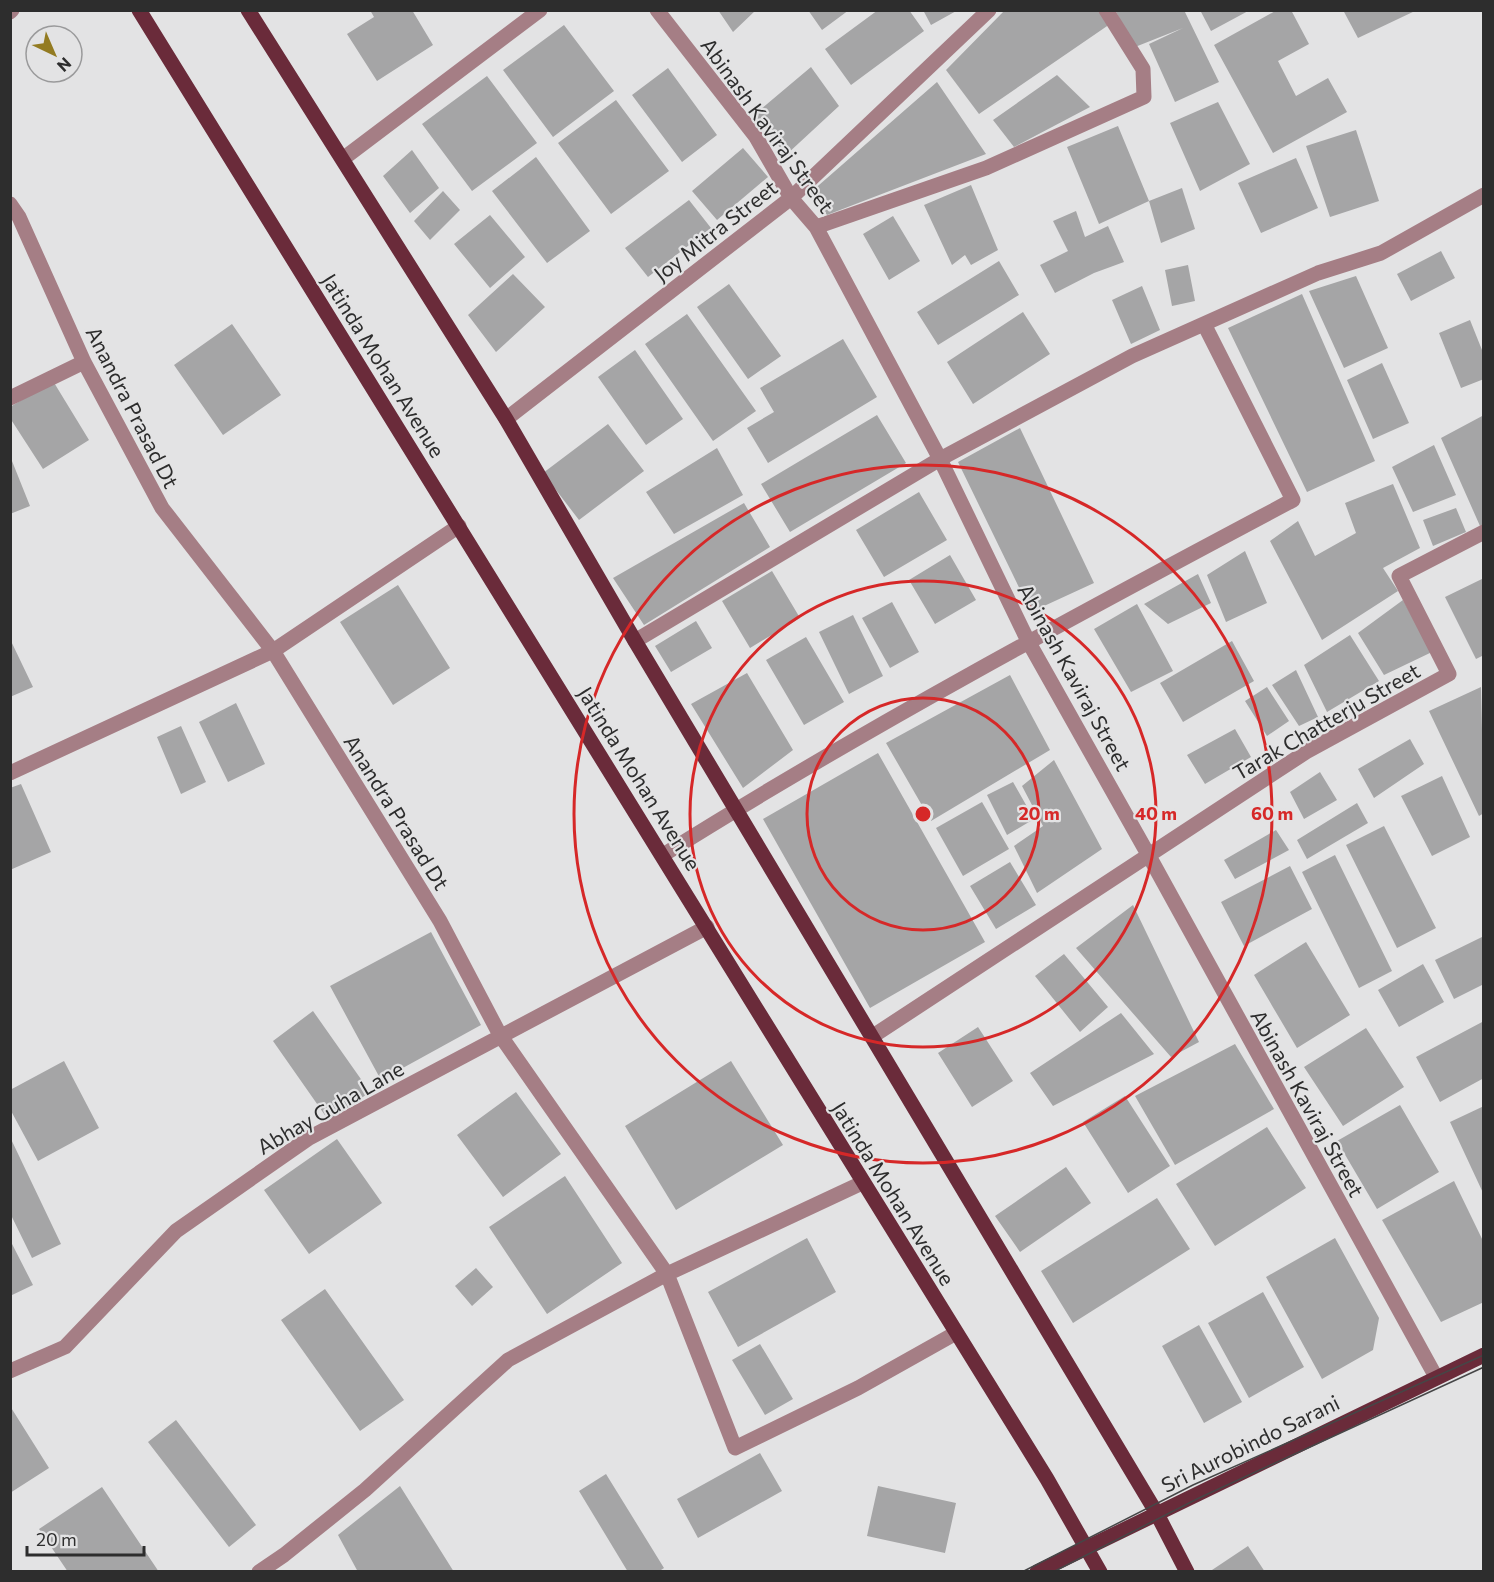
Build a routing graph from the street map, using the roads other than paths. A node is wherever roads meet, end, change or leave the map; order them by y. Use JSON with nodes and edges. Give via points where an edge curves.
{"nodes":[{"id":1,"x":139,"y":10,"type":"edge"},
{"id":2,"x":248,"y":10,"type":"edge"},
{"id":3,"x":540,"y":10,"type":"edge"},
{"id":4,"x":657,"y":10,"type":"edge"},
{"id":5,"x":989,"y":10,"type":"edge"},
{"id":6,"x":1106,"y":10,"type":"edge"},
{"id":7,"x":344,"y":158,"type":"junction"},
{"id":8,"x":1483,"y":197,"type":"edge"},
{"id":9,"x":791,"y":198,"type":"junction"},
{"id":10,"x":10,"y":204,"type":"edge"},
{"id":11,"x":816,"y":227,"type":"junction"},
{"id":12,"x":1204,"y":324,"type":"junction"},
{"id":13,"x":84,"y":362,"type":"junction"},
{"id":14,"x":10,"y":398,"type":"edge"},
{"id":15,"x":506,"y":419,"type":"junction"},
{"id":16,"x":940,"y":459,"type":"junction"},
{"id":17,"x":459,"y":526,"type":"junction"},
{"id":18,"x":1484,"y":532,"type":"edge"},
{"id":19,"x":635,"y":641,"type":"junction"},
{"id":20,"x":1028,"y":641,"type":"junction"},
{"id":21,"x":273,"y":651,"type":"junction"},
{"id":22,"x":10,"y":773,"type":"edge"},
{"id":23,"x":736,"y":809,"type":"junction"},
{"id":24,"x":663,"y":855,"type":"junction"},
{"id":25,"x":1149,"y":856,"type":"junction"},
{"id":26,"x":707,"y":927,"type":"junction"},
{"id":27,"x":500,"y":1035,"type":"junction"},
{"id":28,"x":873,"y":1036,"type":"junction"},
{"id":29,"x":862,"y":1183,"type":"junction"},
{"id":30,"x":668,"y":1274,"type":"junction"},
{"id":31,"x":956,"y":1333,"type":"junction"},
{"id":32,"x":1484,"y":1355,"type":"edge"},
{"id":33,"x":10,"y":1371,"type":"edge"},
{"id":34,"x":1436,"y":1377,"type":"junction"},
{"id":35,"x":1156,"y":1512,"type":"junction"},
{"id":36,"x":1086,"y":1546,"type":"junction"},
{"id":37,"x":259,"y":1572,"type":"edge"},
{"id":38,"x":1037,"y":1572,"type":"edge"},
{"id":39,"x":1100,"y":1572,"type":"edge"},
{"id":40,"x":1187,"y":1572,"type":"edge"}],
"edges":[{"from":1,"to":17,"type":"main road","name":"Jatinda Mohan Avenue"},
{"from":2,"to":7,"type":"main road"},
{"from":3,"to":7,"type":"street"},
{"from":4,"to":9,"type":"street","name":"Abinash Kaviraj Street","via":[[756,137]]},
{"from":5,"to":9,"type":"street","name":"Joy Mitra Street"},
{"from":6,"to":11,"type":"street","via":[[1143,69],[1144,98],[986,168]]},
{"from":7,"to":15,"type":"main road"},
{"from":8,"to":12,"type":"street","via":[[1381,253],[1318,273]]},
{"from":9,"to":11,"type":"street","name":"Abinash Kaviraj Street"},
{"from":9,"to":15,"type":"street","name":"Joy Mitra Street"},
{"from":10,"to":13,"type":"street","name":"Anandra Prasad Dt"},
{"from":11,"to":16,"type":"street","name":"Abinash Kaviraj Street"},
{"from":12,"to":16,"type":"street","via":[[1132,356]]},
{"from":12,"to":20,"type":"street","via":[[1293,500]]},
{"from":13,"to":14,"type":"street"},
{"from":13,"to":21,"type":"street","name":"Anandra Prasad Dt","via":[[162,508]]},
{"from":15,"to":19,"type":"main road"},
{"from":16,"to":19,"type":"street"},
{"from":16,"to":20,"type":"street","name":"Abinash Kaviraj Street"},
{"from":17,"to":21,"type":"street"},
{"from":17,"to":24,"type":"main road","name":"Jatinda Mohan Avenue"},
{"from":18,"to":25,"type":"street","name":"Tarak Chatterju Street","via":[[1399,576],[1449,674],[1306,752]]},
{"from":19,"to":23,"type":"main road"},
{"from":20,"to":23,"type":"street"},
{"from":20,"to":25,"type":"street","name":"Abinash Kaviraj Street"},
{"from":21,"to":22,"type":"street"},
{"from":21,"to":27,"type":"street","name":"Anandra Prasad Dt","via":[[440,921]]},
{"from":23,"to":24,"type":"street"},
{"from":23,"to":28,"type":"main road"},
{"from":24,"to":26,"type":"main road","name":"Jatinda Mohan Avenue"},
{"from":25,"to":28,"type":"street","name":"Tarak Chatterju Street"},
{"from":25,"to":34,"type":"street","name":"Abinash Kaviraj Street"},
{"from":26,"to":27,"type":"street","name":"Abhay Guha Lane"},
{"from":26,"to":29,"type":"main road","name":"Jatinda Mohan Avenue"},
{"from":27,"to":30,"type":"street","name":"Anandra Prasad Dt"},
{"from":27,"to":33,"type":"street","name":"Abhay Guha Lane","via":[[309,1138],[176,1231],[65,1347]]},
{"from":28,"to":35,"type":"main road"},
{"from":29,"to":30,"type":"street"},
{"from":29,"to":31,"type":"main road","name":"Jatinda Mohan Avenue"},
{"from":30,"to":31,"type":"street","name":"Anandra Prasad Dt","via":[[735,1448],[858,1388]]},
{"from":30,"to":37,"type":"street","via":[[508,1360],[365,1490]]},
{"from":31,"to":36,"type":"main road","name":"Jatinda Mohan Avenue"},
{"from":32,"to":34,"type":"main road","name":"Sri Aurobindo Sarani"},
{"from":34,"to":35,"type":"main road","name":"Sri Aurobindo Sarani"},
{"from":35,"to":36,"type":"main road","name":"Sri Aurobindo Sarani"},
{"from":35,"to":40,"type":"main road"},
{"from":36,"to":38,"type":"main road","name":"Sri Aurobindo Sarani"},
{"from":36,"to":39,"type":"main road","name":"Jatinda Mohan Avenue"}]}
